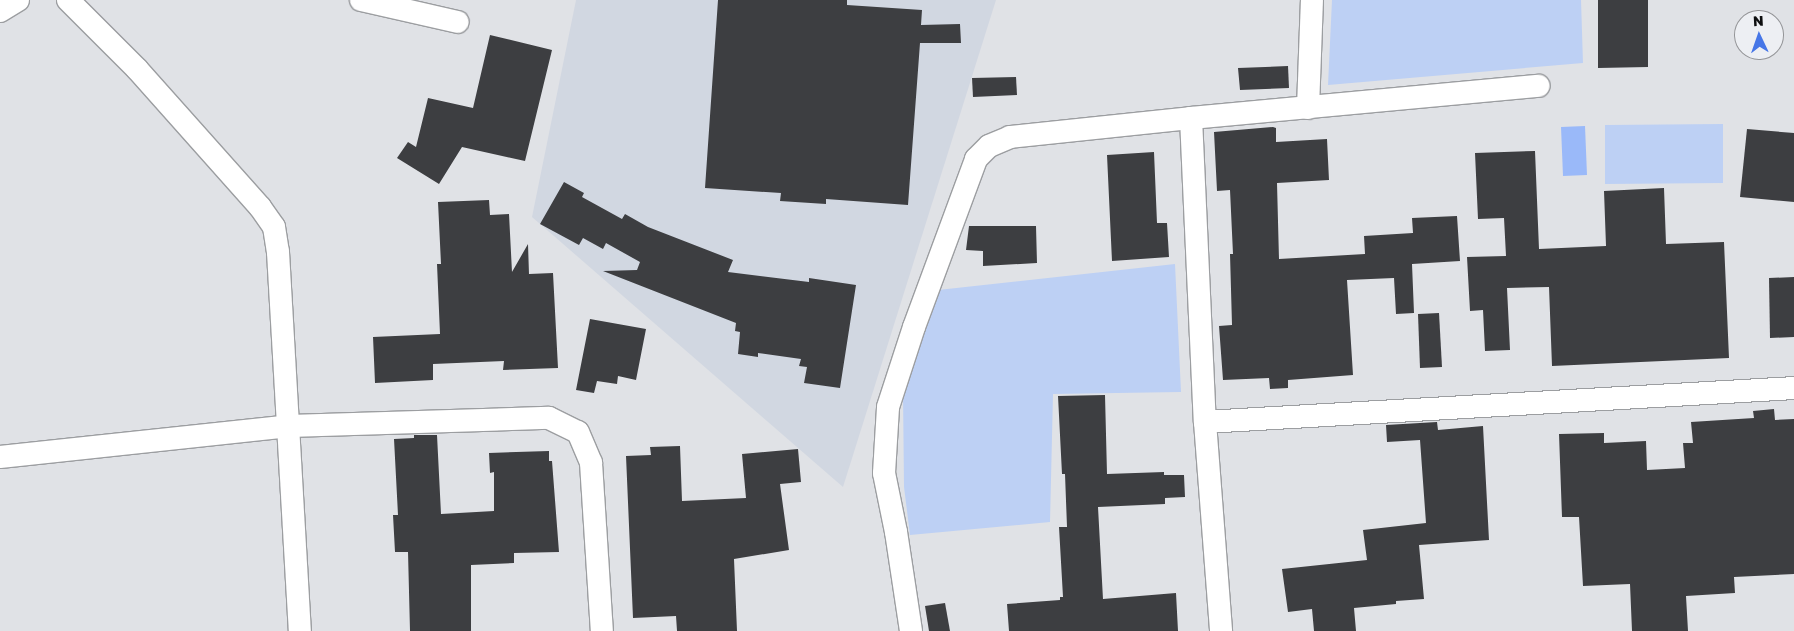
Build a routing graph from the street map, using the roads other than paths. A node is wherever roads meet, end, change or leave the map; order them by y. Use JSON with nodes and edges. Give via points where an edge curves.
{"nodes":[{"id":1,"x":18,"y":0,"type":"edge"},
{"id":2,"x":68,"y":0,"type":"edge"},
{"id":3,"x":361,"y":0,"type":"edge"},
{"id":4,"x":1312,"y":0,"type":"edge"},
{"id":5,"x":0,"y":11,"type":"edge"},
{"id":6,"x":458,"y":22,"type":"dead end"},
{"id":7,"x":1539,"y":86,"type":"dead end"},
{"id":8,"x":1308,"y":108,"type":"junction"},
{"id":9,"x":1191,"y":118,"type":"junction"},
{"id":10,"x":1794,"y":388,"type":"edge"},
{"id":11,"x":1205,"y":422,"type":"junction"},
{"id":12,"x":289,"y":426,"type":"junction"},
{"id":13,"x":0,"y":457,"type":"edge"},
{"id":14,"x":300,"y":631,"type":"edge"},
{"id":15,"x":602,"y":631,"type":"edge"},
{"id":16,"x":911,"y":631,"type":"edge"},
{"id":17,"x":1221,"y":631,"type":"edge"}],
"edges":[{"from":1,"to":5,"type":"street"},
{"from":2,"to":12,"type":"street","via":[[137,69],[260,207],[274,227]]},
{"from":3,"to":6,"type":"street"},
{"from":4,"to":8,"type":"street"},
{"from":7,"to":8,"type":"street"},
{"from":8,"to":9,"type":"street"},
{"from":9,"to":11,"type":"street"},
{"from":9,"to":16,"type":"street","via":[[1010,137],[989,146],[976,160],[888,407],[884,473]]},
{"from":10,"to":11,"type":"street"},
{"from":11,"to":17,"type":"street"},
{"from":12,"to":13,"type":"street"},
{"from":12,"to":14,"type":"street"},
{"from":12,"to":15,"type":"street","via":[[549,418],[578,432],[591,463]]}]}
